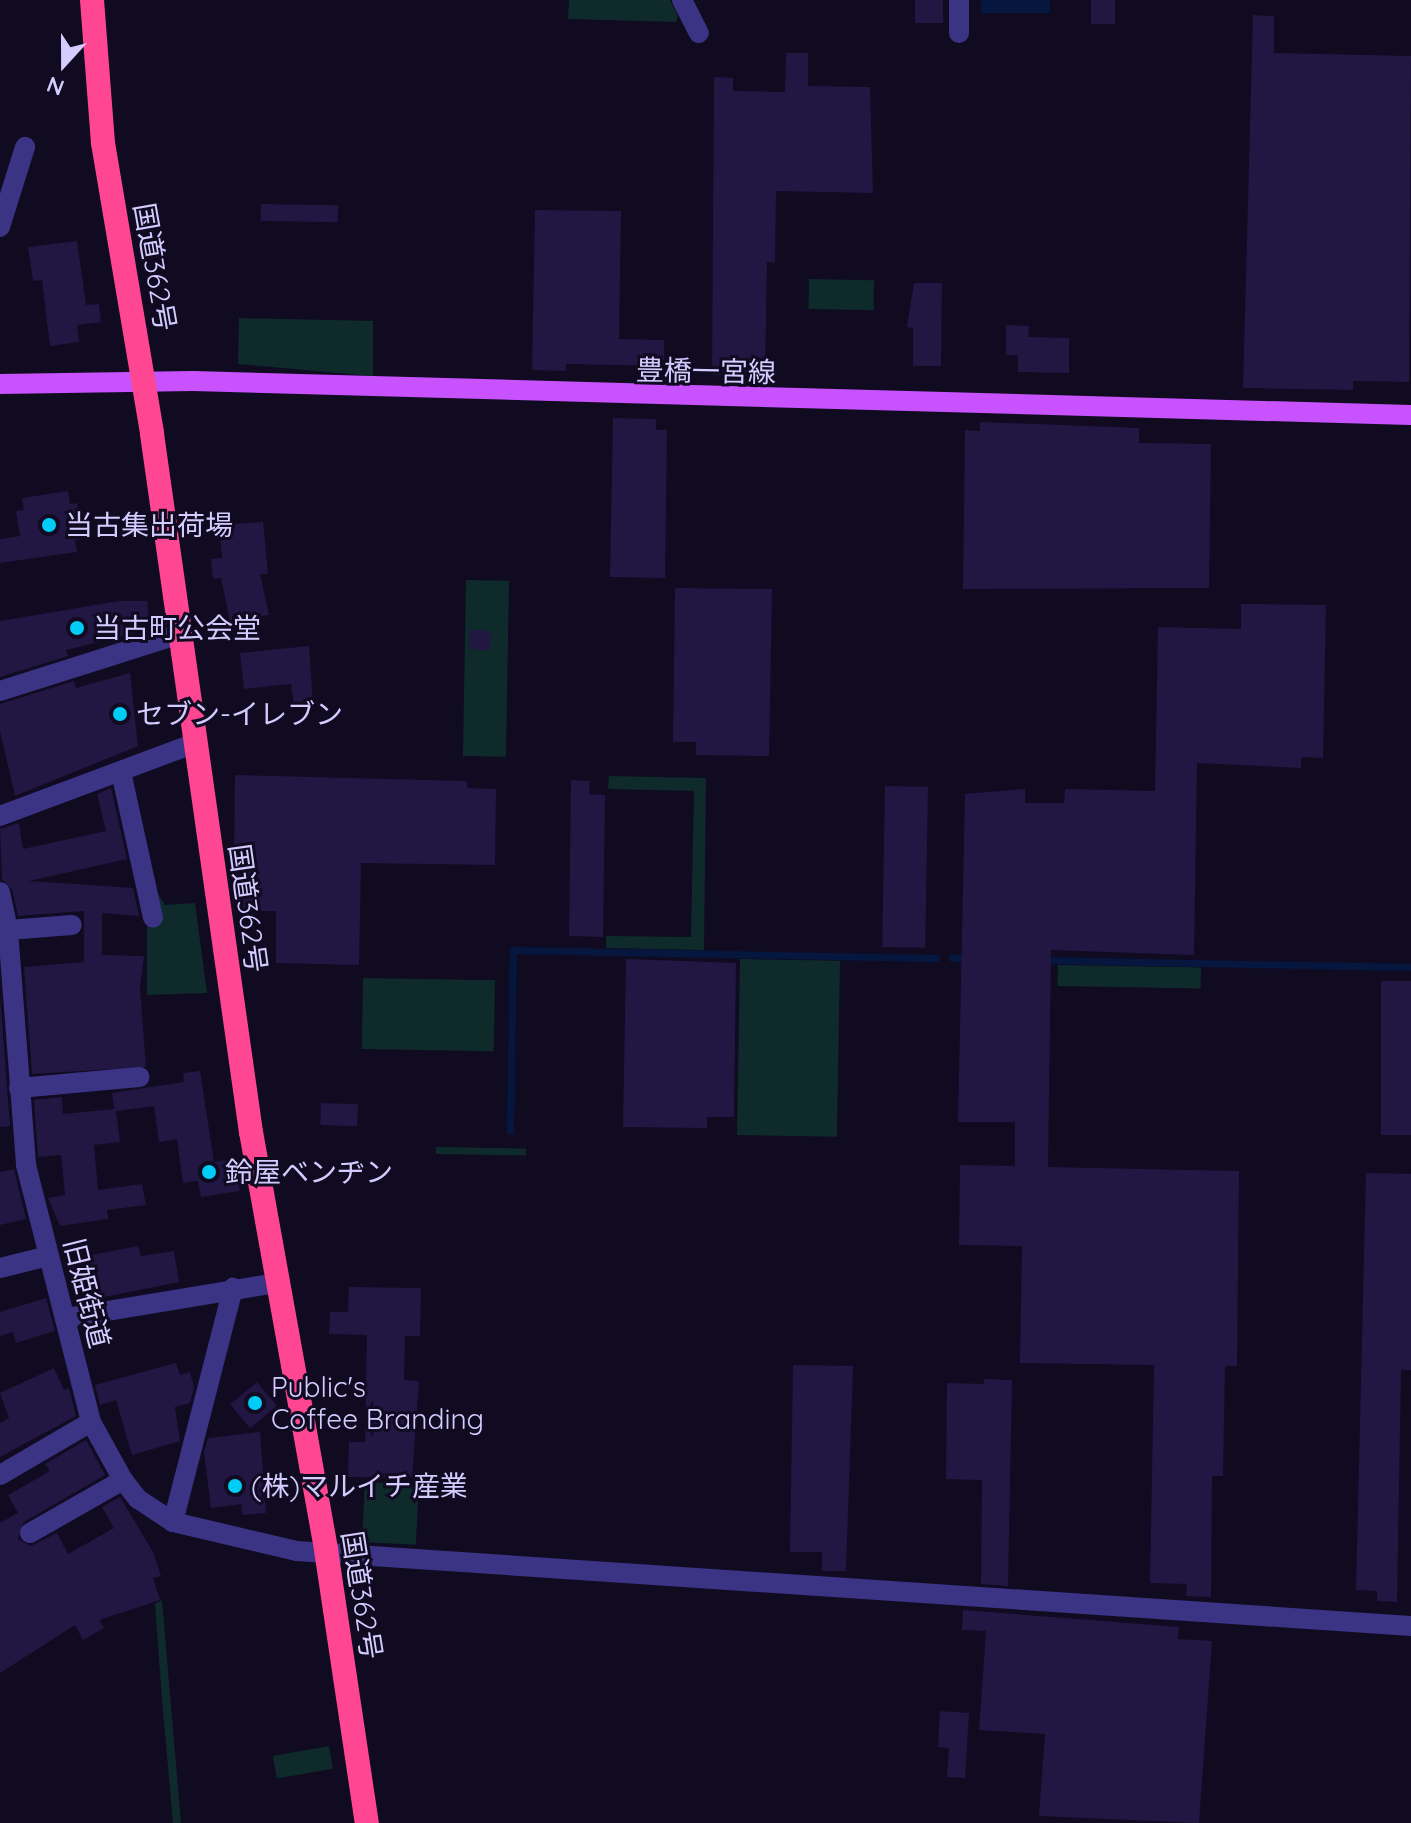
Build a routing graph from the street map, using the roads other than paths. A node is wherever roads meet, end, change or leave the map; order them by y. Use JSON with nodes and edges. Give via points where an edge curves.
{"nodes":[{"id":1,"x":92,"y":0,"type":"edge"},
{"id":2,"x":682,"y":0,"type":"edge"},
{"id":3,"x":959,"y":0,"type":"edge"},
{"id":4,"x":699,"y":33,"type":"dead end"},
{"id":5,"x":959,"y":33,"type":"dead end"},
{"id":6,"x":25,"y":147,"type":"dead end"},
{"id":7,"x":0,"y":227,"type":"edge"},
{"id":8,"x":143,"y":381,"type":"junction"},
{"id":9,"x":0,"y":384,"type":"edge"},
{"id":10,"x":1411,"y":415,"type":"edge"},
{"id":11,"x":180,"y":634,"type":"junction"},
{"id":12,"x":0,"y":691,"type":"edge"},
{"id":13,"x":193,"y":744,"type":"junction"},
{"id":14,"x":121,"y":772,"type":"junction"},
{"id":15,"x":0,"y":816,"type":"edge"},
{"id":16,"x":0,"y":892,"type":"edge"},
{"id":17,"x":153,"y":918,"type":"dead end"},
{"id":18,"x":72,"y":925,"type":"dead end"},
{"id":19,"x":8,"y":930,"type":"junction"},
{"id":20,"x":4,"y":978,"type":"edge"},
{"id":21,"x":139,"y":1077,"type":"dead end"},
{"id":22,"x":19,"y":1088,"type":"junction"},
{"id":23,"x":49,"y":1256,"type":"junction"},
{"id":24,"x":0,"y":1268,"type":"edge"},
{"id":25,"x":276,"y":1283,"type":"junction"},
{"id":26,"x":233,"y":1288,"type":"junction"},
{"id":27,"x":65,"y":1318,"type":"junction"},
{"id":28,"x":91,"y":1422,"type":"junction"},
{"id":29,"x":0,"y":1475,"type":"edge"},
{"id":30,"x":123,"y":1480,"type":"junction"},
{"id":31,"x":173,"y":1522,"type":"junction"},
{"id":32,"x":30,"y":1533,"type":"dead end"},
{"id":33,"x":326,"y":1550,"type":"junction"},
{"id":34,"x":1411,"y":1626,"type":"edge"},
{"id":35,"x":367,"y":1823,"type":"edge"}],
"edges":[{"from":1,"to":8,"type":"highway","name":"国道362号","via":[[103,143]]},
{"from":2,"to":4,"type":"street"},
{"from":3,"to":5,"type":"street"},
{"from":6,"to":7,"type":"street"},
{"from":8,"to":9,"type":"main road","name":"豊橋一宮線"},
{"from":8,"to":10,"type":"main road","name":"豊橋一宮線"},
{"from":8,"to":11,"type":"highway","name":"国道362号"},
{"from":11,"to":12,"type":"street"},
{"from":11,"to":13,"type":"highway","name":"国道362号"},
{"from":13,"to":14,"type":"street"},
{"from":13,"to":25,"type":"highway","name":"国道362号"},
{"from":14,"to":15,"type":"street"},
{"from":14,"to":17,"type":"street"},
{"from":16,"to":19,"type":"street","name":"旧姫街道"},
{"from":18,"to":19,"type":"street"},
{"from":19,"to":20,"type":"street","name":"旧姫街道"},
{"from":20,"to":22,"type":"street","name":"旧姫街道"},
{"from":21,"to":22,"type":"street"},
{"from":22,"to":23,"type":"street","name":"旧姫街道","via":[[26,1165]]},
{"from":23,"to":24,"type":"street"},
{"from":23,"to":27,"type":"street","name":"旧姫街道"},
{"from":25,"to":26,"type":"street"},
{"from":25,"to":33,"type":"highway","name":"国道362号"},
{"from":26,"to":27,"type":"street"},
{"from":26,"to":31,"type":"street"},
{"from":27,"to":28,"type":"street","name":"旧姫街道"},
{"from":28,"to":29,"type":"street"},
{"from":28,"to":30,"type":"street","name":"旧姫街道"},
{"from":30,"to":31,"type":"street","name":"旧姫街道","via":[[138,1499]]},
{"from":30,"to":32,"type":"street"},
{"from":31,"to":33,"type":"street","name":"旧姫街道","via":[[297,1551]]},
{"from":33,"to":34,"type":"street","name":"旧姫街道"},
{"from":33,"to":35,"type":"highway","name":"国道362号"}]}
